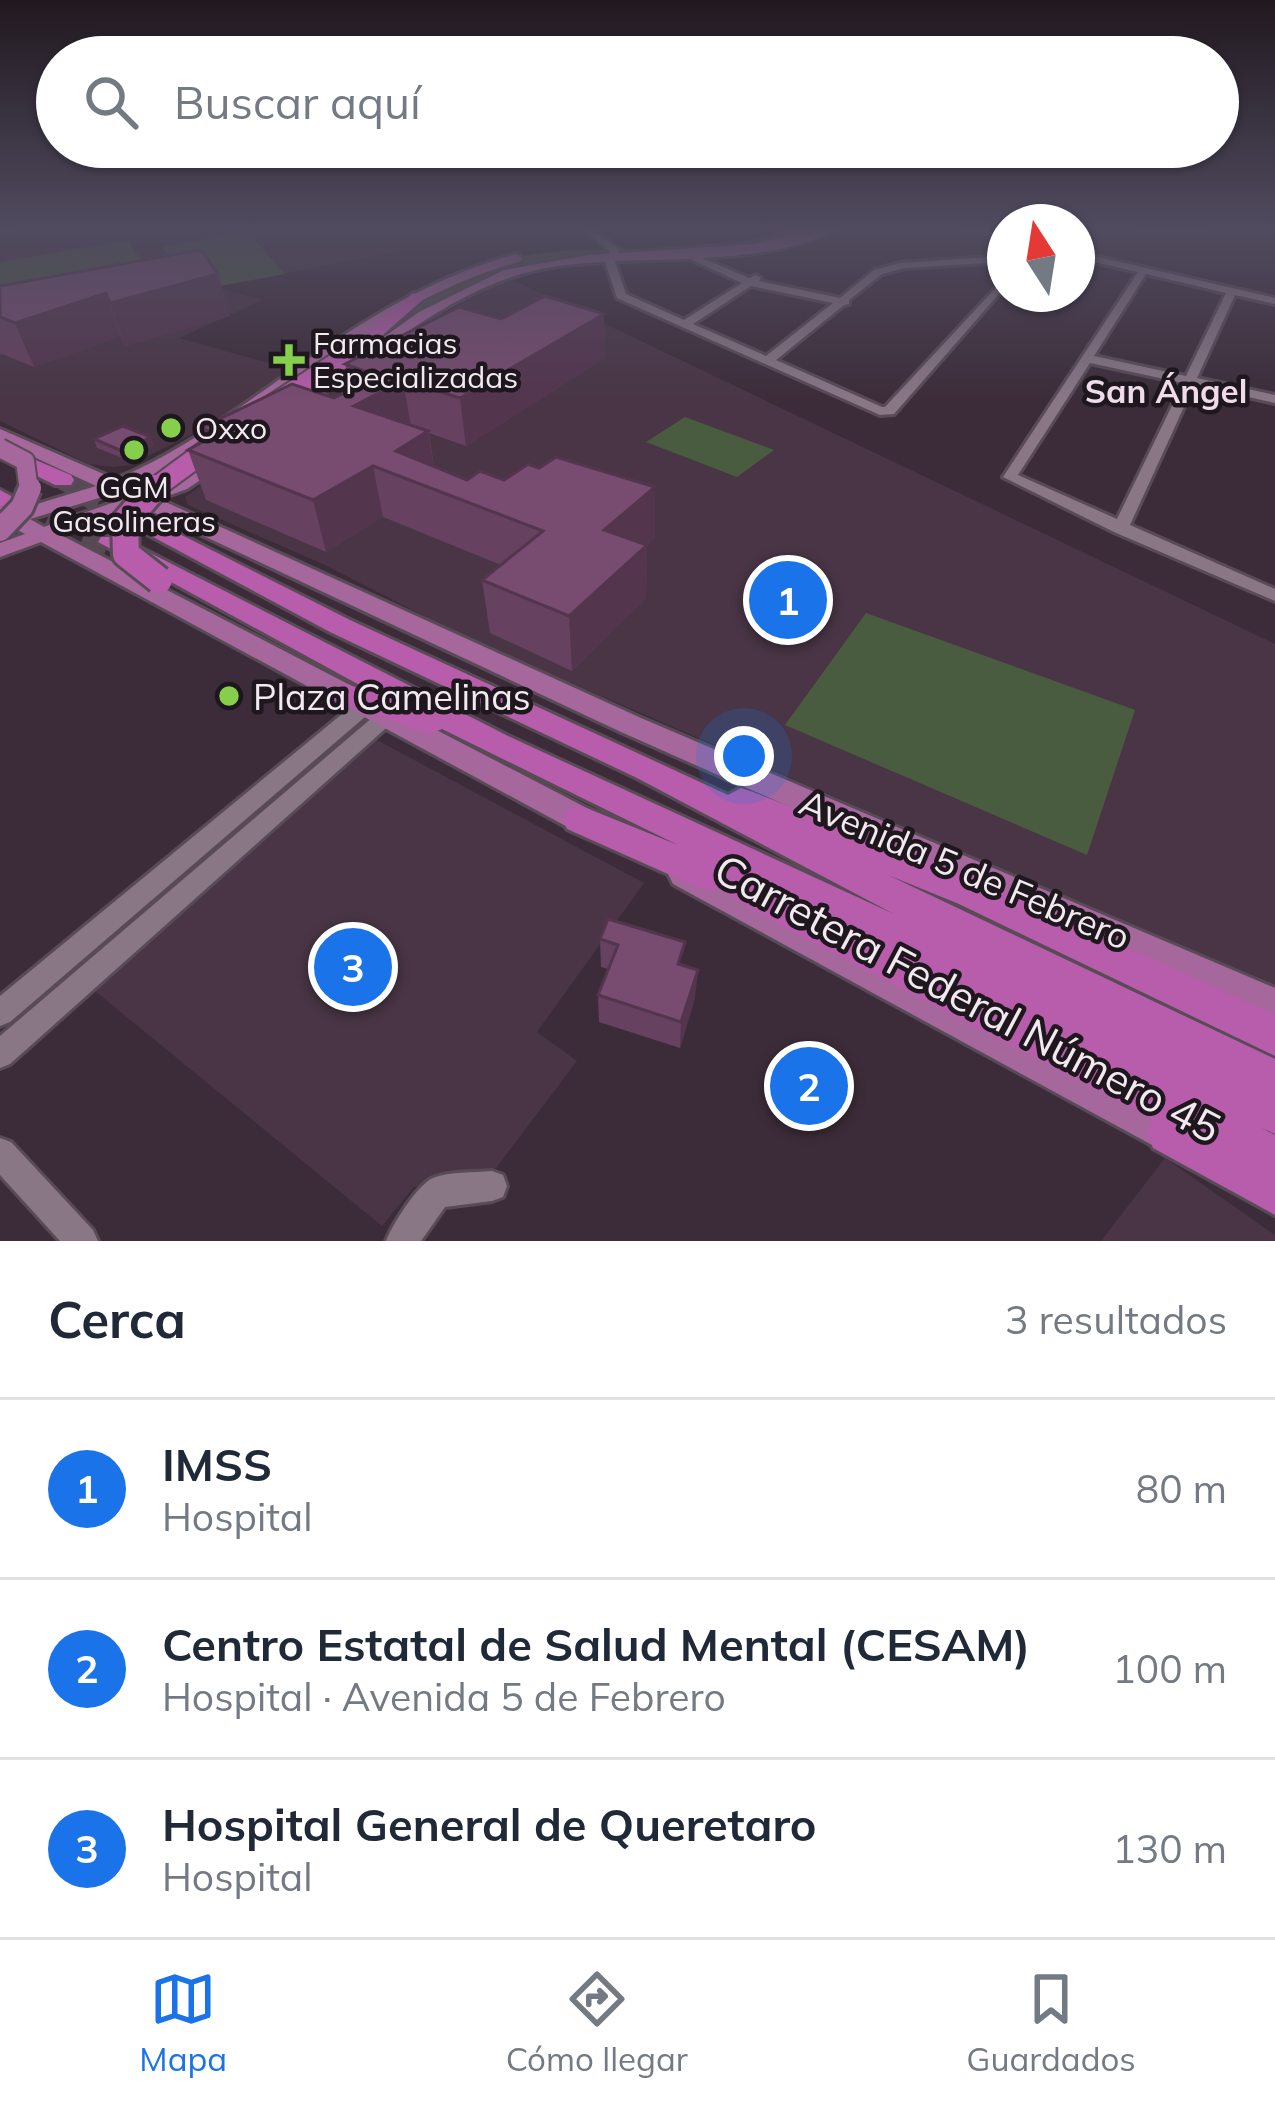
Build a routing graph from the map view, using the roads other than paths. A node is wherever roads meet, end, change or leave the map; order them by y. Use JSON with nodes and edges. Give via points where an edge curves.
{"nodes":[{"id":1,"x":442,"y":285,"type":"edge"},
{"id":2,"x":483,"y":285,"type":"edge"},
{"id":3,"x":615,"y":285,"type":"edge"},
{"id":4,"x":745,"y":285,"type":"edge"},
{"id":5,"x":777,"y":285,"type":"edge"},
{"id":6,"x":864,"y":285,"type":"edge"},
{"id":7,"x":877,"y":285,"type":"edge"},
{"id":8,"x":1134,"y":285,"type":"edge"},
{"id":9,"x":1206,"y":285,"type":"edge"},
{"id":10,"x":1232,"y":291,"type":"junction"},
{"id":11,"x":418,"y":296,"type":"junction"},
{"id":12,"x":851,"y":300,"type":"junction"},
{"id":13,"x":987,"y":301,"type":"edge"},
{"id":14,"x":1275,"y":301,"type":"edge"},
{"id":15,"x":685,"y":324,"type":"junction"},
{"id":16,"x":1086,"y":358,"type":"junction"},
{"id":17,"x":777,"y":362,"type":"junction"},
{"id":18,"x":317,"y":363,"type":"junction"},
{"id":19,"x":357,"y":364,"type":"junction"},
{"id":20,"x":1191,"y":381,"type":"junction"},
{"id":21,"x":1275,"y":399,"type":"edge"},
{"id":22,"x":270,"y":424,"type":"edge"},
{"id":23,"x":0,"y":434,"type":"edge"},
{"id":24,"x":234,"y":448,"type":"edge"},
{"id":25,"x":0,"y":449,"type":"edge"},
{"id":26,"x":63,"y":480,"type":"tunnel mouth"},
{"id":27,"x":118,"y":484,"type":"junction"},
{"id":28,"x":148,"y":512,"type":"junction"},
{"id":29,"x":4,"y":514,"type":"edge"},
{"id":30,"x":1120,"y":529,"type":"junction"},
{"id":31,"x":38,"y":537,"type":"junction"},
{"id":32,"x":110,"y":542,"type":"tunnel mouth"},
{"id":33,"x":0,"y":550,"type":"edge"},
{"id":34,"x":1275,"y":596,"type":"edge"},
{"id":35,"x":366,"y":705,"type":"junction"},
{"id":36,"x":496,"y":744,"type":"junction"},
{"id":37,"x":648,"y":769,"type":"junction"},
{"id":38,"x":590,"y":807,"type":"junction"},
{"id":39,"x":1275,"y":1005,"type":"edge"},
{"id":40,"x":0,"y":1012,"type":"edge"},
{"id":41,"x":1275,"y":1036,"type":"edge"},
{"id":42,"x":0,"y":1054,"type":"edge"},
{"id":43,"x":1275,"y":1081,"type":"edge"},
{"id":44,"x":1275,"y":1112,"type":"edge"},
{"id":45,"x":1168,"y":1132,"type":"joint"},
{"id":46,"x":0,"y":1153,"type":"edge"},
{"id":47,"x":1275,"y":1159,"type":"edge"},
{"id":48,"x":492,"y":1186,"type":"dead end"},
{"id":49,"x":1275,"y":1196,"type":"edge"},
{"id":50,"x":82,"y":1241,"type":"edge"},
{"id":51,"x":402,"y":1241,"type":"edge"}],
"edges":[{"from":1,"to":11,"type":"main road"},
{"from":2,"to":19,"type":"main road"},
{"from":3,"to":15,"type":"street","via":[[616,293]]},
{"from":4,"to":15,"type":"street"},
{"from":5,"to":12,"type":"street"},
{"from":6,"to":12,"type":"street"},
{"from":7,"to":12,"type":"street"},
{"from":8,"to":16,"type":"street"},
{"from":9,"to":10,"type":"street"},
{"from":10,"to":14,"type":"street"},
{"from":10,"to":20,"type":"street"},
{"from":11,"to":18,"type":"main road"},
{"from":11,"to":36,"type":"highway","bridge":true,"via":[[372,338],[162,478],[125,522],[126,554],[159,580],[336,675]]},
{"from":12,"to":17,"type":"street"},
{"from":13,"to":17,"type":"street","via":[[889,411]]},
{"from":15,"to":17,"type":"street"},
{"from":16,"to":20,"type":"street"},
{"from":16,"to":30,"type":"street","via":[[1010,478]]},
{"from":18,"to":19,"type":"main road","via":[[313,373],[323,376]]},
{"from":18,"to":27,"type":"main road"},
{"from":19,"to":22,"type":"main road"},
{"from":20,"to":21,"type":"street"},
{"from":20,"to":30,"type":"street"},
{"from":23,"to":27,"type":"main road","name":"Avenida 5 de Febrero"},
{"from":24,"to":28,"type":"main road"},
{"from":25,"to":26,"type":"highway"},
{"from":25,"to":29,"type":"main road","bridge":true,"via":[[25,461],[33,484],[26,504]]},
{"from":27,"to":28,"type":"main road","name":"Avenida 5 de Febrero"},
{"from":27,"to":29,"type":"main road"},
{"from":28,"to":31,"type":"main road"},
{"from":28,"to":37,"type":"highway","name":"Avenida 5 de Febrero","via":[[340,626]]},
{"from":28,"to":39,"type":"main road","name":"Avenida 5 de Febrero"},
{"from":29,"to":31,"type":"main road"},
{"from":30,"to":34,"type":"street"},
{"from":31,"to":33,"type":"main road"},
{"from":31,"to":35,"type":"main road"},
{"from":32,"to":36,"type":"highway"},
{"from":35,"to":36,"type":"highway"},
{"from":35,"to":38,"type":"main road"},
{"from":35,"to":40,"type":"street"},
{"from":35,"to":42,"type":"street"},
{"from":36,"to":38,"type":"highway"},
{"from":37,"to":41,"type":"highway","name":"Carretera Federal Número 45","via":[[973,892]]},
{"from":37,"to":43,"type":"highway","name":"Avenida 5 de Febrero"},
{"from":38,"to":44,"type":"highway"},
{"from":38,"to":45,"type":"main road"},
{"from":38,"to":47,"type":"highway","name":"Carretera Federal Número 45"},
{"from":45,"to":49,"type":"highway"},
{"from":46,"to":50,"type":"street"},
{"from":48,"to":51,"type":"street","via":[[437,1192]]}]}
